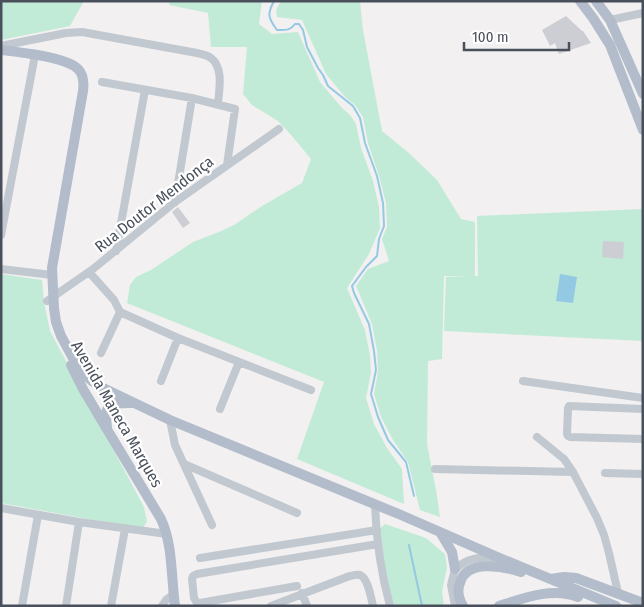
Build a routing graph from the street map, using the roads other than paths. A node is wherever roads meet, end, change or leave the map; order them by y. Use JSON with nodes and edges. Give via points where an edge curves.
{"nodes":[{"id":1,"x":580,"y":1,"type":"edge"},
{"id":2,"x":596,"y":1,"type":"edge"},
{"id":3,"x":643,"y":13,"type":"edge"},
{"id":4,"x":610,"y":20,"type":"junction"},
{"id":5,"x":1,"y":48,"type":"edge"},
{"id":6,"x":1,"y":55,"type":"edge"},
{"id":7,"x":35,"y":58,"type":"junction"},
{"id":8,"x":102,"y":82,"type":"dead end"},
{"id":9,"x":145,"y":90,"type":"junction"},
{"id":10,"x":643,"y":93,"type":"edge"},
{"id":11,"x":192,"y":98,"type":"junction"},
{"id":12,"x":218,"y":104,"type":"junction"},
{"id":13,"x":279,"y":130,"type":"dead end"},
{"id":14,"x":643,"y":130,"type":"edge"},
{"id":15,"x":227,"y":165,"type":"junction"},
{"id":16,"x":175,"y":202,"type":"junction"},
{"id":17,"x":1,"y":235,"type":"edge"},
{"id":18,"x":116,"y":251,"type":"junction"},
{"id":19,"x":1,"y":269,"type":"edge"},
{"id":20,"x":89,"y":272,"type":"junction"},
{"id":21,"x":49,"y":275,"type":"junction"},
{"id":22,"x":50,"y":300,"type":"junction"},
{"id":23,"x":120,"y":312,"type":"junction"},
{"id":24,"x":178,"y":338,"type":"junction"},
{"id":25,"x":101,"y":354,"type":"dead end"},
{"id":26,"x":239,"y":362,"type":"junction"},
{"id":27,"x":161,"y":381,"type":"dead end"},
{"id":28,"x":523,"y":381,"type":"dead end"},
{"id":29,"x":311,"y":390,"type":"dead end"},
{"id":30,"x":643,"y":398,"type":"edge"},
{"id":31,"x":134,"y":403,"type":"junction"},
{"id":32,"x":220,"y":409,"type":"dead end"},
{"id":33,"x":643,"y":409,"type":"edge"},
{"id":34,"x":170,"y":420,"type":"junction"},
{"id":35,"x":108,"y":431,"type":"junction"},
{"id":36,"x":537,"y":437,"type":"dead end"},
{"id":37,"x":643,"y":439,"type":"edge"},
{"id":38,"x":184,"y":464,"type":"junction"},
{"id":39,"x":435,"y":470,"type":"dead end"},
{"id":40,"x":573,"y":472,"type":"junction"},
{"id":41,"x":605,"y":473,"type":"dead end"},
{"id":42,"x":643,"y":474,"type":"edge"},
{"id":43,"x":375,"y":504,"type":"junction"},
{"id":44,"x":1,"y":508,"type":"edge"},
{"id":45,"x":297,"y":514,"type":"dead end"},
{"id":46,"x":38,"y":515,"type":"junction"},
{"id":47,"x":79,"y":522,"type":"junction"},
{"id":48,"x":212,"y":524,"type":"dead end"},
{"id":49,"x":124,"y":529,"type":"junction"},
{"id":50,"x":377,"y":530,"type":"junction"},
{"id":51,"x":440,"y":532,"type":"junction"},
{"id":52,"x":167,"y":534,"type":"junction"},
{"id":53,"x":378,"y":544,"type":"junction"},
{"id":54,"x":200,"y":558,"type":"dead end"},
{"id":55,"x":502,"y":559,"type":"junction"},
{"id":56,"x":455,"y":569,"type":"junction"},
{"id":57,"x":550,"y":579,"type":"junction"},
{"id":58,"x":297,"y":586,"type":"dead end"},
{"id":59,"x":302,"y":593,"type":"junction"},
{"id":60,"x":618,"y":593,"type":"junction"},
{"id":61,"x":174,"y":594,"type":"junction"},
{"id":62,"x":586,"y":594,"type":"junction"},
{"id":63,"x":286,"y":603,"type":"edge"},
{"id":64,"x":643,"y":603,"type":"edge"},
{"id":65,"x":22,"y":606,"type":"edge"},
{"id":66,"x":66,"y":606,"type":"edge"},
{"id":67,"x":111,"y":606,"type":"edge"},
{"id":68,"x":162,"y":606,"type":"edge"},
{"id":69,"x":175,"y":606,"type":"edge"},
{"id":70,"x":271,"y":606,"type":"edge"},
{"id":71,"x":307,"y":606,"type":"edge"},
{"id":72,"x":373,"y":606,"type":"edge"},
{"id":73,"x":390,"y":606,"type":"edge"},
{"id":74,"x":455,"y":606,"type":"edge"},
{"id":75,"x":463,"y":606,"type":"edge"},
{"id":76,"x":499,"y":606,"type":"edge"},
{"id":77,"x":599,"y":606,"type":"edge"},
{"id":78,"x":616,"y":606,"type":"edge"}],
"edges":[{"from":1,"to":14,"type":"main road","via":[[610,45]]},
{"from":2,"to":4,"type":"main road"},
{"from":3,"to":4,"type":"street"},
{"from":4,"to":10,"type":"main road"},
{"from":5,"to":7,"type":"main road","name":"Avenida Maneca Marques"},
{"from":5,"to":12,"type":"street","via":[[82,32],[189,51],[207,56],[217,64]]},
{"from":6,"to":7,"type":"main road","name":"Avenida Maneca Marques"},
{"from":7,"to":17,"type":"street"},
{"from":7,"to":21,"type":"main road","name":"Avenida Maneca Marques","via":[[69,69],[77,82],[50,249]]},
{"from":8,"to":9,"type":"street"},
{"from":9,"to":11,"type":"street"},
{"from":9,"to":18,"type":"street"},
{"from":11,"to":12,"type":"street"},
{"from":11,"to":16,"type":"street"},
{"from":12,"to":15,"type":"street","via":[[236,110]]},
{"from":13,"to":15,"type":"street","name":"Rua Doutor Mendonça"},
{"from":15,"to":16,"type":"street","name":"Rua Doutor Mendonça"},
{"from":16,"to":18,"type":"street","name":"Rua Doutor Mendonça"},
{"from":18,"to":20,"type":"street","name":"Rua Doutor Mendonça"},
{"from":19,"to":21,"type":"street"},
{"from":20,"to":22,"type":"street","name":"Rua Doutor Mendonça"},
{"from":20,"to":23,"type":"street","via":[[114,300]]},
{"from":21,"to":22,"type":"main road","name":"Avenida Maneca Marques"},
{"from":22,"to":31,"type":"main road","name":"Avenida Maneca Marques","via":[[61,336],[79,369],[97,384]]},
{"from":22,"to":35,"type":"main road","name":"Avenida Maneca Marques","via":[[50,317],[57,337]]},
{"from":23,"to":24,"type":"street"},
{"from":23,"to":25,"type":"street"},
{"from":24,"to":26,"type":"street"},
{"from":24,"to":27,"type":"street"},
{"from":26,"to":29,"type":"street"},
{"from":26,"to":32,"type":"street"},
{"from":28,"to":30,"type":"street"},
{"from":31,"to":34,"type":"main road","name":"Avenida Maneca Marques"},
{"from":31,"to":35,"type":"main road","via":[[109,406],[106,414]]},
{"from":33,"to":37,"type":"street","via":[[569,406],[567,434],[570,437]]},
{"from":34,"to":38,"type":"street","via":[[175,446]]},
{"from":34,"to":43,"type":"main road","name":"Avenida Maneca Marques"},
{"from":35,"to":52,"type":"main road","name":"Avenida Maneca Marques"},
{"from":36,"to":40,"type":"street","via":[[561,456]]},
{"from":38,"to":45,"type":"street"},
{"from":38,"to":48,"type":"street"},
{"from":39,"to":40,"type":"street"},
{"from":40,"to":60,"type":"street","via":[[597,518]]},
{"from":41,"to":42,"type":"street"},
{"from":43,"to":50,"type":"street"},
{"from":43,"to":51,"type":"main road","name":"Avenida Maneca Marques"},
{"from":44,"to":46,"type":"street"},
{"from":46,"to":47,"type":"street"},
{"from":46,"to":65,"type":"street"},
{"from":47,"to":49,"type":"street"},
{"from":47,"to":66,"type":"street"},
{"from":49,"to":52,"type":"street"},
{"from":49,"to":67,"type":"street"},
{"from":50,"to":53,"type":"street"},
{"from":50,"to":54,"type":"street"},
{"from":51,"to":55,"type":"main road","name":"Avenida Maneca Marques"},
{"from":51,"to":56,"type":"main road","via":[[452,552]]},
{"from":52,"to":61,"type":"main road","name":"Avenida Maneca Marques"},
{"from":53,"to":58,"type":"street","via":[[197,574],[192,579],[197,603]]},
{"from":53,"to":73,"type":"street"},
{"from":55,"to":56,"type":"street","via":[[475,558]]},
{"from":55,"to":57,"type":"main road","name":"Avenida Maneca Marques"},
{"from":56,"to":74,"type":"street","via":[[451,586]]},
{"from":57,"to":60,"type":"main road","via":[[576,578]]},
{"from":57,"to":62,"type":"main road","name":"Avenida Maneca Marques"},
{"from":59,"to":63,"type":"street"},
{"from":59,"to":71,"type":"street"},
{"from":59,"to":72,"type":"street","via":[[356,574],[365,580]]},
{"from":60,"to":64,"type":"main road"},
{"from":61,"to":68,"type":"street"},
{"from":61,"to":69,"type":"main road","name":"Avenida Maneca Marques"},
{"from":62,"to":75,"type":"main road","via":[[516,570],[478,567],[470,569],[460,581]]},
{"from":62,"to":78,"type":"main road"},
{"from":63,"to":70,"type":"street"},
{"from":76,"to":77,"type":"main road","via":[[551,593],[569,594]]}]}
